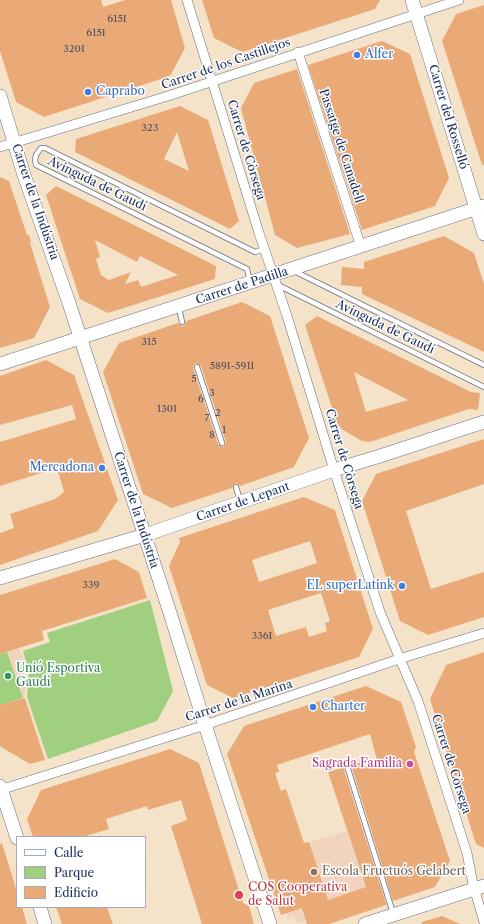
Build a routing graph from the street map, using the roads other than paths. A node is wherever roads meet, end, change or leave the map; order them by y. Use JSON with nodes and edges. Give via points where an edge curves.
{"nodes":[{"id":1,"x":187,"y":0,"type":"edge"},
{"id":2,"x":412,"y":0,"type":"edge"},
{"id":3,"x":459,"y":0,"type":"edge"},
{"id":4,"x":416,"y":14,"type":"junction"},
{"id":5,"x":298,"y":52,"type":"junction"},
{"id":6,"x":213,"y":81,"type":"junction"},
{"id":7,"x":0,"y":96,"type":"edge"},
{"id":8,"x":15,"y":143,"type":"junction"},
{"id":9,"x":0,"y":147,"type":"edge"},
{"id":10,"x":480,"y":208,"type":"edge"},
{"id":11,"x":484,"y":234,"type":"edge"},
{"id":12,"x":361,"y":247,"type":"junction"},
{"id":13,"x":264,"y":249,"type":"junction"},
{"id":14,"x":291,"y":270,"type":"junction"},
{"id":15,"x":275,"y":280,"type":"junction"},
{"id":16,"x":251,"y":282,"type":"junction"},
{"id":17,"x":178,"y":306,"type":"junction"},
{"id":18,"x":182,"y":322,"type":"dead end"},
{"id":19,"x":80,"y":338,"type":"junction"},
{"id":20,"x":0,"y":364,"type":"edge"},
{"id":21,"x":484,"y":365,"type":"edge"},
{"id":22,"x":198,"y":368,"type":"dead end"},
{"id":23,"x":484,"y":387,"type":"edge"},
{"id":24,"x":484,"y":422,"type":"edge"},
{"id":25,"x":222,"y":443,"type":"dead end"},
{"id":26,"x":334,"y":470,"type":"junction"},
{"id":27,"x":236,"y":487,"type":"dead end"},
{"id":28,"x":240,"y":502,"type":"junction"},
{"id":29,"x":145,"y":535,"type":"junction"},
{"id":30,"x":0,"y":578,"type":"edge"},
{"id":31,"x":484,"y":633,"type":"edge"},
{"id":32,"x":399,"y":659,"type":"junction"},
{"id":33,"x":205,"y":725,"type":"junction"},
{"id":34,"x":348,"y":770,"type":"dead end"},
{"id":35,"x":0,"y":789,"type":"edge"},
{"id":36,"x":16,"y":836,"type":"edge"},
{"id":37,"x":479,"y":888,"type":"edge"},
{"id":38,"x":40,"y":908,"type":"edge"},
{"id":39,"x":393,"y":915,"type":"junction"},
{"id":40,"x":484,"y":922,"type":"edge"},
{"id":41,"x":45,"y":924,"type":"edge"},
{"id":42,"x":270,"y":924,"type":"edge"},
{"id":43,"x":365,"y":924,"type":"edge"}],
"edges":[{"from":1,"to":6,"type":"street","name":"Carrer de Còrsega"},
{"from":2,"to":4,"type":"main road","name":"Carrer del Rosselló"},
{"from":3,"to":4,"type":"street","name":"Carrer de los Castillejos"},
{"from":4,"to":5,"type":"street","name":"Carrer de los Castillejos"},
{"from":4,"to":10,"type":"main road","name":"Carrer del Rosselló"},
{"from":5,"to":6,"type":"street","name":"Carrer de los Castillejos"},
{"from":5,"to":12,"type":"street","name":"Passatge de Canadell"},
{"from":6,"to":8,"type":"street","name":"Carrer de los Castillejos"},
{"from":6,"to":13,"type":"street","name":"Carrer de Còrsega"},
{"from":7,"to":8,"type":"main road","name":"Carrer de la Indústria"},
{"from":8,"to":9,"type":"street","name":"Carrer de los Castillejos"},
{"from":8,"to":19,"type":"main road","name":"Carrer de la Indústria"},
{"from":10,"to":11,"type":"main road","name":"Carrer del Rosselló"},
{"from":10,"to":12,"type":"main road","name":"Carrer de Padilla"},
{"from":12,"to":14,"type":"main road","name":"Carrer de Padilla"},
{"from":13,"to":15,"type":"street","name":"Carrer de Còrsega"},
{"from":13,"to":16,"type":"lane","name":"Avinguda de Gaudí","via":[[255,252],[45,148],[41,148],[36,154],[36,165],[247,270]]},
{"from":14,"to":15,"type":"main road","name":"Carrer de Padilla"},
{"from":14,"to":21,"type":"lane","name":"Avinguda de Gaudí"},
{"from":15,"to":16,"type":"main road","name":"Carrer de Padilla"},
{"from":15,"to":23,"type":"lane","name":"Avinguda de Gaudí"},
{"from":15,"to":26,"type":"street","name":"Carrer de Còrsega"},
{"from":16,"to":17,"type":"main road","name":"Carrer de Padilla"},
{"from":17,"to":18,"type":"lane"},
{"from":17,"to":19,"type":"main road","name":"Carrer de Padilla"},
{"from":19,"to":20,"type":"main road","name":"Carrer de Padilla"},
{"from":19,"to":29,"type":"main road","name":"Carrer de la Indústria"},
{"from":22,"to":25,"type":"lane"},
{"from":24,"to":26,"type":"main road","name":"Carrer de Lepant"},
{"from":26,"to":28,"type":"main road","name":"Carrer de Lepant"},
{"from":26,"to":32,"type":"street","name":"Carrer de Còrsega","via":[[380,612]]},
{"from":27,"to":28,"type":"lane"},
{"from":28,"to":29,"type":"main road","name":"Carrer de Lepant"},
{"from":29,"to":30,"type":"main road","name":"Carrer de Lepant"},
{"from":29,"to":33,"type":"main road","name":"Carrer de la Indústria"},
{"from":31,"to":32,"type":"street","name":"Carrer de la Marina"},
{"from":32,"to":33,"type":"street","name":"Carrer de la Marina"},
{"from":32,"to":37,"type":"street","name":"Carrer de Còrsega","via":[[418,701]]},
{"from":33,"to":35,"type":"street","name":"Carrer de la Marina"},
{"from":33,"to":42,"type":"main road","name":"Carrer de la Indústria"},
{"from":34,"to":39,"type":"lane"},
{"from":35,"to":36,"type":"main road"},
{"from":37,"to":39,"type":"main road"},
{"from":37,"to":40,"type":"street","name":"Carrer de Còrsega"},
{"from":38,"to":41,"type":"main road"},
{"from":39,"to":43,"type":"main road"}]}
